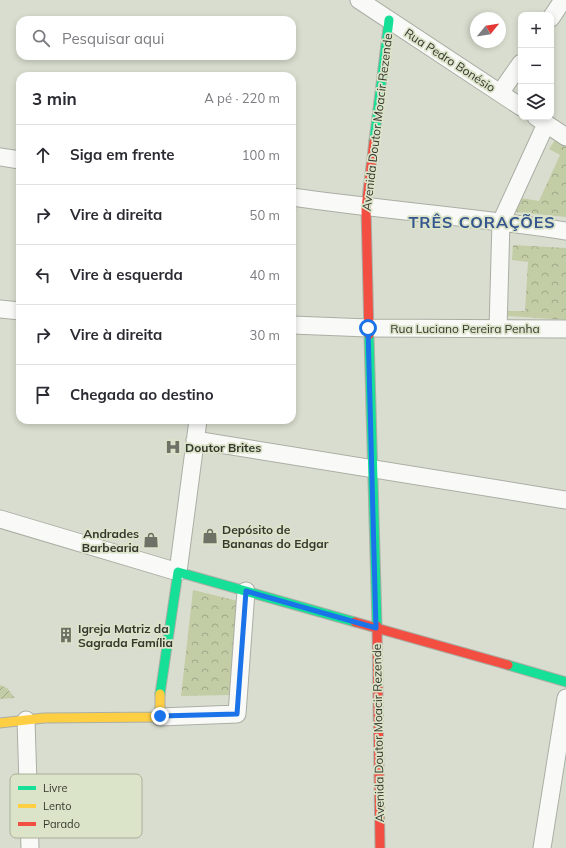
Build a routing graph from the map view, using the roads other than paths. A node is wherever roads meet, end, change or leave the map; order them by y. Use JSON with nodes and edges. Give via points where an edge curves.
{"nodes":[{"id":1,"x":359,"y":0,"type":"edge"},
{"id":2,"x":563,"y":0,"type":"edge"},
{"id":3,"x":554,"y":14,"type":"edge"},
{"id":4,"x":389,"y":20,"type":"junction"},
{"id":5,"x":518,"y":67,"type":"edge"},
{"id":6,"x":500,"y":93,"type":"junction"},
{"id":7,"x":518,"y":105,"type":"edge"},
{"id":8,"x":541,"y":120,"type":"edge"},
{"id":9,"x":566,"y":137,"type":"edge"},
{"id":10,"x":0,"y":157,"type":"edge"},
{"id":11,"x":16,"y":159,"type":"edge"},
{"id":12,"x":296,"y":198,"type":"edge"},
{"id":13,"x":366,"y":208,"type":"junction"},
{"id":14,"x":501,"y":222,"type":"junction"},
{"id":15,"x":566,"y":231,"type":"edge"},
{"id":16,"x":0,"y":310,"type":"edge"},
{"id":17,"x":16,"y":311,"type":"edge"},
{"id":18,"x":296,"y":325,"type":"edge"},
{"id":19,"x":368,"y":328,"type":"junction"},
{"id":20,"x":498,"y":329,"type":"junction"},
{"id":21,"x":566,"y":329,"type":"edge"},
{"id":22,"x":197,"y":424,"type":"edge"},
{"id":23,"x":195,"y":440,"type":"junction"},
{"id":24,"x":372,"y":468,"type":"junction"},
{"id":25,"x":566,"y":500,"type":"edge"},
{"id":26,"x":0,"y":519,"type":"edge"},
{"id":27,"x":178,"y":572,"type":"junction"},
{"id":28,"x":246,"y":591,"type":"junction"},
{"id":29,"x":376,"y":628,"type":"junction"},
{"id":30,"x":566,"y":682,"type":"edge"},
{"id":31,"x":566,"y":698,"type":"edge"},
{"id":32,"x":160,"y":716,"type":"junction"},
{"id":33,"x":26,"y":720,"type":"junction"},
{"id":34,"x":0,"y":723,"type":"edge"},
{"id":35,"x":28,"y":774,"type":"edge"},
{"id":36,"x":30,"y":838,"type":"edge"},
{"id":37,"x":30,"y":848,"type":"edge"},
{"id":38,"x":380,"y":848,"type":"edge"},
{"id":39,"x":542,"y":848,"type":"edge"}],
"edges":[{"from":1,"to":4,"type":"street","name":"Rua Pedro Bonésio"},
{"from":2,"to":3,"type":"street"},
{"from":4,"to":6,"type":"street","name":"Rua Pedro Bonésio"},
{"from":4,"to":13,"type":"street","name":"Avenida Doutor Moacir Rezende"},
{"from":5,"to":6,"type":"street"},
{"from":6,"to":7,"type":"street","name":"Rua Pedro Bonésio"},
{"from":8,"to":9,"type":"street"},
{"from":8,"to":14,"type":"street"},
{"from":10,"to":11,"type":"street"},
{"from":12,"to":13,"type":"street"},
{"from":13,"to":14,"type":"street"},
{"from":13,"to":19,"type":"street","name":"Avenida Doutor Moacir Rezende"},
{"from":14,"to":15,"type":"street"},
{"from":14,"to":20,"type":"street"},
{"from":16,"to":17,"type":"street"},
{"from":18,"to":19,"type":"street","name":"Rua Luciano Pereira Penha"},
{"from":19,"to":20,"type":"street","name":"Rua Luciano Pereira Penha"},
{"from":19,"to":24,"type":"street","name":"Avenida Doutor Moacir Rezende"},
{"from":20,"to":21,"type":"street","name":"Rua Luciano Pereira Penha"},
{"from":22,"to":23,"type":"street"},
{"from":23,"to":24,"type":"street"},
{"from":23,"to":27,"type":"street"},
{"from":24,"to":25,"type":"street"},
{"from":24,"to":29,"type":"street","name":"Avenida Doutor Moacir Rezende"},
{"from":26,"to":27,"type":"street"},
{"from":27,"to":28,"type":"street"},
{"from":27,"to":32,"type":"street","via":[[160,694]]},
{"from":28,"to":29,"type":"street"},
{"from":28,"to":32,"type":"street","via":[[237,714]]},
{"from":29,"to":30,"type":"street"},
{"from":29,"to":38,"type":"street","name":"Avenida Doutor Moacir Rezende"},
{"from":31,"to":39,"type":"street"},
{"from":32,"to":33,"type":"street"},
{"from":33,"to":34,"type":"street"},
{"from":33,"to":35,"type":"street"},
{"from":36,"to":37,"type":"street"}]}
